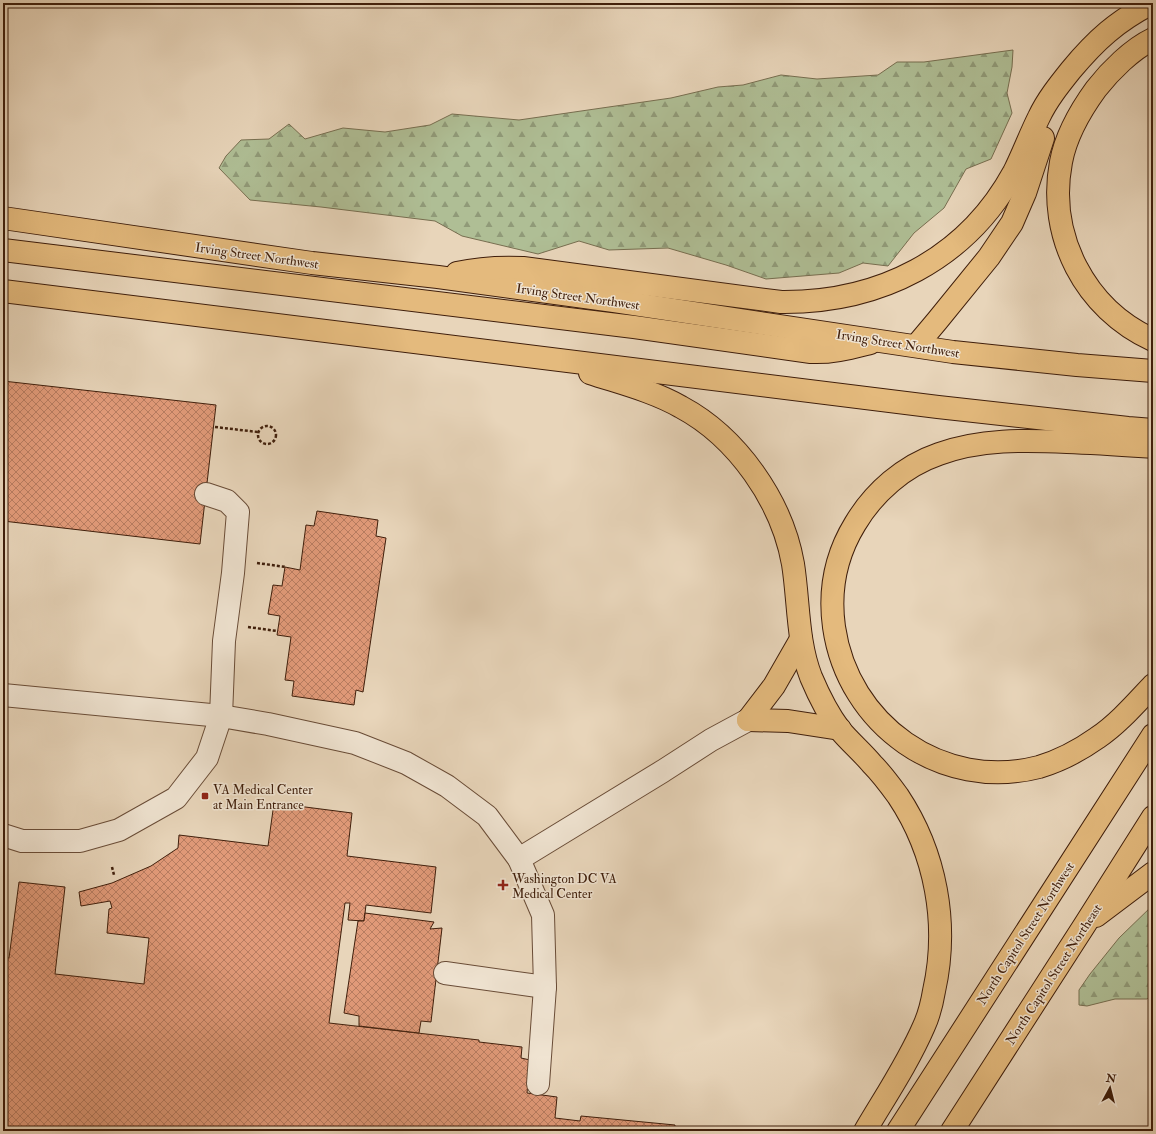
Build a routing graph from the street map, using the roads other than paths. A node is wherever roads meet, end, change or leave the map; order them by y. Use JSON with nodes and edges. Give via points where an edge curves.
{"nodes":[{"id":1,"x":1152,"y":3,"type":"edge"},
{"id":2,"x":1153,"y":39,"type":"edge"},
{"id":3,"x":1071,"y":70,"type":"junction"},
{"id":4,"x":3,"y":218,"type":"edge"},
{"id":5,"x":3,"y":250,"type":"edge"},
{"id":6,"x":438,"y":278,"type":"junction"},
{"id":7,"x":3,"y":291,"type":"edge"},
{"id":8,"x":1153,"y":340,"type":"edge"},
{"id":9,"x":881,"y":341,"type":"junction"},
{"id":10,"x":916,"y":346,"type":"junction"},
{"id":11,"x":543,"y":358,"type":"junction"},
{"id":12,"x":1153,"y":371,"type":"edge"},
{"id":13,"x":1153,"y":430,"type":"edge"},
{"id":14,"x":1153,"y":448,"type":"edge"},
{"id":15,"x":206,"y":494,"type":"dead end"},
{"id":16,"x":801,"y":639,"type":"junction"},
{"id":17,"x":1153,"y":685,"type":"edge"},
{"id":18,"x":3,"y":695,"type":"edge"},
{"id":19,"x":221,"y":716,"type":"junction"},
{"id":20,"x":748,"y":720,"type":"junction"},
{"id":21,"x":840,"y":729,"type":"junction"},
{"id":22,"x":1153,"y":735,"type":"edge"},
{"id":23,"x":1153,"y":817,"type":"edge"},
{"id":24,"x":3,"y":835,"type":"edge"},
{"id":25,"x":519,"y":859,"type":"junction"},
{"id":26,"x":1153,"y":873,"type":"edge"},
{"id":27,"x":1084,"y":926,"type":"junction"},
{"id":28,"x":445,"y":973,"type":"dead end"},
{"id":29,"x":545,"y":987,"type":"junction"},
{"id":30,"x":538,"y":1084,"type":"dead end"},
{"id":31,"x":865,"y":1131,"type":"edge"},
{"id":32,"x":898,"y":1131,"type":"edge"},
{"id":33,"x":952,"y":1131,"type":"edge"}],
"edges":[{"from":1,"to":3,"type":"main road","via":[[1108,30]]},
{"from":2,"to":8,"type":"main road","via":[[1116,67],[1086,102],[1066,143],[1061,161],[1058,195],[1062,230],[1082,278],[1112,314]]},
{"from":3,"to":6,"type":"main road","via":[[1047,102],[1004,188],[970,232],[941,256],[924,266],[872,289],[837,298],[787,302],[523,268],[474,270]]},
{"from":3,"to":10,"type":"main road","via":[[1049,121],[1012,223],[989,257]]},
{"from":4,"to":6,"type":"main road","name":"Irving Street Northwest","via":[[312,263]]},
{"from":5,"to":9,"type":"main road","via":[[634,327],[811,352],[839,351]]},
{"from":6,"to":9,"type":"main road","name":"Irving Street Northwest","via":[[614,301]]},
{"from":7,"to":11,"type":"main road"},
{"from":9,"to":10,"type":"main road","name":"Irving Street Northwest"},
{"from":10,"to":12,"type":"main road","name":"Irving Street Northwest","via":[[1017,359]]},
{"from":11,"to":13,"type":"main road","via":[[946,408]]},
{"from":11,"to":16,"type":"main road","via":[[647,392],[680,406],[716,431],[746,462],[768,495],[784,529],[793,562]]},
{"from":14,"to":17,"type":"main road","via":[[1023,441],[966,446],[926,459],[900,474],[877,494],[859,517],[839,559],[832,602],[837,646],[847,673],[864,703],[897,738],[911,748],[966,769],[1012,771],[1041,766],[1056,760],[1098,737]]},
{"from":15,"to":19,"type":"lane","via":[[227,501],[238,512],[224,641]]},
{"from":16,"to":20,"type":"main road","via":[[774,686]]},
{"from":16,"to":21,"type":"main road","via":[[804,659],[812,679]]},
{"from":18,"to":19,"type":"lane"},
{"from":19,"to":24,"type":"lane","via":[[207,758],[176,798],[119,830],[80,841],[22,841]]},
{"from":19,"to":25,"type":"lane","via":[[355,743],[406,763],[447,786],[487,816]]},
{"from":20,"to":21,"type":"main road","via":[[788,721]]},
{"from":20,"to":25,"type":"lane","via":[[711,740]]},
{"from":21,"to":31,"type":"main road","via":[[886,779],[908,812],[931,870],[941,926],[939,967],[925,1024],[905,1065]]},
{"from":22,"to":32,"type":"main road","name":"North Capitol Street Northwest"},
{"from":23,"to":27,"type":"main road","name":"North Capitol Street Northeast"},
{"from":25,"to":29,"type":"lane","via":[[543,915]]},
{"from":26,"to":27,"type":"main road"},
{"from":27,"to":33,"type":"main road","name":"North Capitol Street Northeast"},
{"from":28,"to":29,"type":"lane"},
{"from":29,"to":30,"type":"lane"}]}
